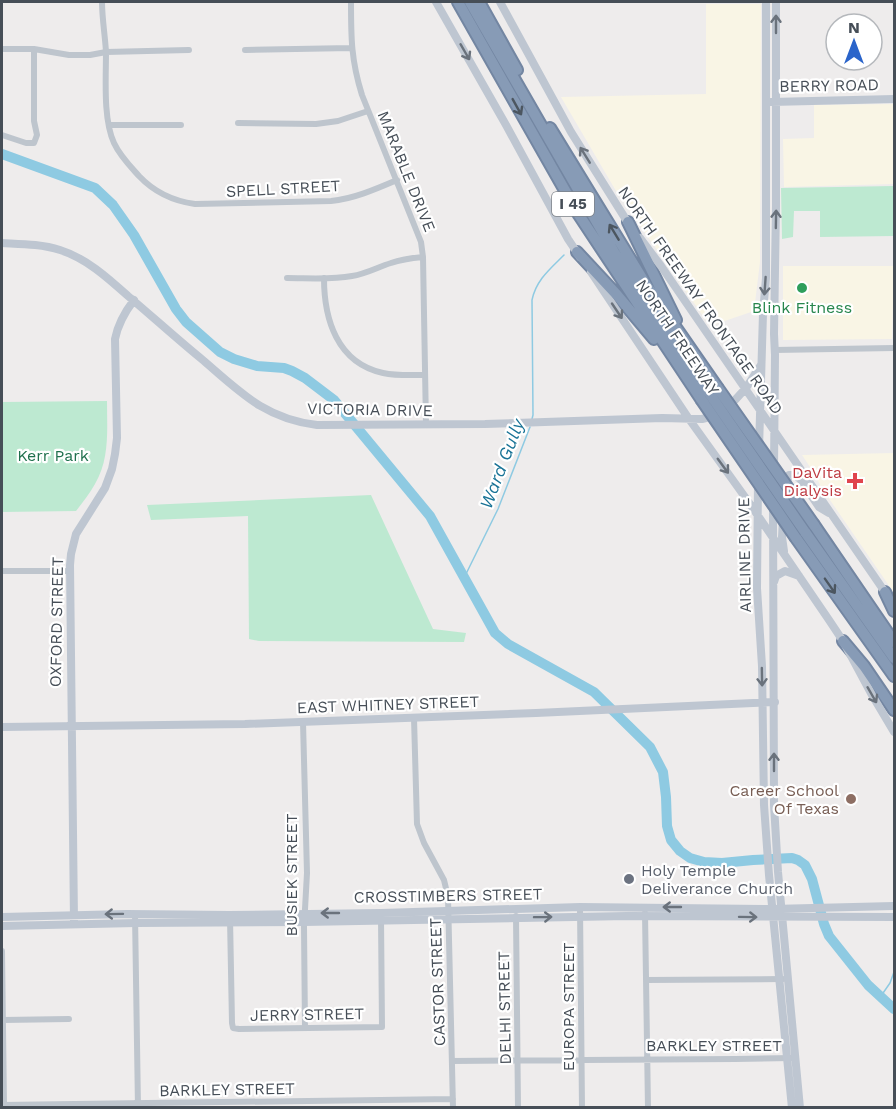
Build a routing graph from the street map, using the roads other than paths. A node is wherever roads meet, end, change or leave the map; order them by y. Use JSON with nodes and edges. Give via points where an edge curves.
{"nodes":[{"id":1,"x":102,"y":2,"type":"edge"},
{"id":2,"x":351,"y":2,"type":"edge"},
{"id":3,"x":436,"y":2,"type":"edge"},
{"id":4,"x":458,"y":2,"type":"edge"},
{"id":5,"x":470,"y":2,"type":"edge"},
{"id":6,"x":479,"y":2,"type":"edge"},
{"id":7,"x":500,"y":2,"type":"edge"},
{"id":8,"x":766,"y":2,"type":"edge"},
{"id":9,"x":776,"y":2,"type":"edge"},
{"id":10,"x":351,"y":48,"type":"junction"},
{"id":11,"x":2,"y":49,"type":"edge"},
{"id":12,"x":34,"y":49,"type":"junction"},
{"id":13,"x":244,"y":50,"type":"dead end"},
{"id":14,"x":189,"y":51,"type":"dead end"},
{"id":15,"x":106,"y":52,"type":"junction"},
{"id":16,"x":894,"y":99,"type":"edge"},
{"id":17,"x":765,"y":101,"type":"junction"},
{"id":18,"x":776,"y":102,"type":"junction"},
{"id":19,"x":368,"y":111,"type":"junction"},
{"id":20,"x":238,"y":123,"type":"dead end"},
{"id":21,"x":181,"y":125,"type":"dead end"},
{"id":22,"x":109,"y":126,"type":"junction"},
{"id":23,"x":2,"y":135,"type":"edge"},
{"id":24,"x":397,"y":180,"type":"junction"},
{"id":25,"x":765,"y":182,"type":"junction"},
{"id":26,"x":776,"y":182,"type":"junction"},
{"id":27,"x":628,"y":222,"type":"junction"},
{"id":28,"x":2,"y":243,"type":"edge"},
{"id":29,"x":577,"y":252,"type":"junction"},
{"id":30,"x":423,"y":257,"type":"junction"},
{"id":31,"x":770,"y":266,"type":"junction"},
{"id":32,"x":287,"y":278,"type":"dead end"},
{"id":33,"x":324,"y":278,"type":"junction"},
{"id":34,"x":134,"y":300,"type":"junction"},
{"id":35,"x":763,"y":326,"type":"junction"},
{"id":36,"x":680,"y":334,"type":"junction"},
{"id":37,"x":894,"y":348,"type":"edge"},
{"id":38,"x":774,"y":350,"type":"junction"},
{"id":39,"x":762,"y":363,"type":"junction"},
{"id":40,"x":757,"y":371,"type":"junction"},
{"id":41,"x":425,"y":375,"type":"junction"},
{"id":42,"x":736,"y":375,"type":"junction"},
{"id":43,"x":687,"y":380,"type":"junction"},
{"id":44,"x":746,"y":388,"type":"junction"},
{"id":45,"x":709,"y":393,"type":"junction"},
{"id":46,"x":674,"y":396,"type":"junction"},
{"id":47,"x":760,"y":410,"type":"junction"},
{"id":48,"x":662,"y":418,"type":"junction"},
{"id":49,"x":689,"y":419,"type":"junction"},
{"id":50,"x":426,"y":425,"type":"junction"},
{"id":51,"x":774,"y":431,"type":"junction"},
{"id":52,"x":757,"y":514,"type":"junction"},
{"id":53,"x":832,"y":515,"type":"junction"},
{"id":54,"x":805,"y":532,"type":"junction"},
{"id":55,"x":773,"y":536,"type":"junction"},
{"id":56,"x":784,"y":554,"type":"junction"},
{"id":57,"x":2,"y":571,"type":"edge"},
{"id":58,"x":69,"y":571,"type":"junction"},
{"id":59,"x":800,"y":577,"type":"junction"},
{"id":60,"x":773,"y":585,"type":"junction"},
{"id":61,"x":885,"y":592,"type":"junction"},
{"id":62,"x":894,"y":605,"type":"edge"},
{"id":63,"x":894,"y":611,"type":"edge"},
{"id":64,"x":843,"y":641,"type":"junction"},
{"id":65,"x":894,"y":642,"type":"edge"},
{"id":66,"x":762,"y":651,"type":"junction"},
{"id":67,"x":774,"y":651,"type":"junction"},
{"id":68,"x":889,"y":659,"type":"edge"},
{"id":69,"x":894,"y":676,"type":"edge"},
{"id":70,"x":894,"y":684,"type":"edge"},
{"id":71,"x":775,"y":702,"type":"junction"},
{"id":72,"x":763,"y":703,"type":"junction"},
{"id":73,"x":894,"y":710,"type":"edge"},
{"id":74,"x":414,"y":718,"type":"junction"},
{"id":75,"x":303,"y":722,"type":"junction"},
{"id":76,"x":71,"y":726,"type":"junction"},
{"id":77,"x":2,"y":727,"type":"edge"},
{"id":78,"x":894,"y":732,"type":"edge"},
{"id":79,"x":764,"y":805,"type":"junction"},
{"id":80,"x":774,"y":805,"type":"junction"},
{"id":81,"x":773,"y":874,"type":"junction"},
{"id":82,"x":894,"y":906,"type":"edge"},
{"id":83,"x":580,"y":907,"type":"junction"},
{"id":84,"x":864,"y":907,"type":"junction"},
{"id":85,"x":645,"y":912,"type":"junction"},
{"id":86,"x":515,"y":913,"type":"junction"},
{"id":87,"x":777,"y":913,"type":"junction"},
{"id":88,"x":806,"y":913,"type":"junction"},
{"id":89,"x":449,"y":916,"type":"junction"},
{"id":90,"x":2,"y":917,"type":"edge"},
{"id":91,"x":381,"y":917,"type":"junction"},
{"id":92,"x":580,"y":917,"type":"junction"},
{"id":93,"x":865,"y":917,"type":"junction"},
{"id":94,"x":894,"y":917,"type":"edge"},
{"id":95,"x":135,"y":918,"type":"junction"},
{"id":96,"x":304,"y":918,"type":"junction"},
{"id":97,"x":230,"y":919,"type":"junction"},
{"id":98,"x":74,"y":920,"type":"junction"},
{"id":99,"x":2,"y":926,"type":"edge"},
{"id":100,"x":2,"y":951,"type":"edge"},
{"id":101,"x":783,"y":979,"type":"junction"},
{"id":102,"x":646,"y":980,"type":"junction"},
{"id":103,"x":69,"y":1019,"type":"dead end"},
{"id":104,"x":3,"y":1020,"type":"junction"},
{"id":105,"x":305,"y":1028,"type":"junction"},
{"id":106,"x":791,"y":1058,"type":"junction"},
{"id":107,"x":647,"y":1059,"type":"junction"},
{"id":108,"x":452,"y":1060,"type":"junction"},
{"id":109,"x":518,"y":1060,"type":"junction"},
{"id":110,"x":581,"y":1060,"type":"junction"},
{"id":111,"x":453,"y":1099,"type":"junction"},
{"id":112,"x":3,"y":1105,"type":"edge"},
{"id":113,"x":138,"y":1105,"type":"edge"},
{"id":114,"x":453,"y":1107,"type":"edge"},
{"id":115,"x":518,"y":1107,"type":"edge"},
{"id":116,"x":582,"y":1107,"type":"edge"},
{"id":117,"x":648,"y":1107,"type":"edge"},
{"id":118,"x":792,"y":1107,"type":"edge"},
{"id":119,"x":800,"y":1107,"type":"edge"}],
"edges":[{"from":1,"to":15,"type":"street","name":"SPELL STREET"},
{"from":2,"to":10,"type":"street","name":"MARABLE DRIVE"},
{"from":3,"to":29,"type":"main road","one_way":true},
{"from":4,"to":43,"type":"highway","name":"NORTH FREEWAY","number":"I 45","one_way":true,"via":[[579,215]]},
{"from":5,"to":45,"type":"highway","name":"NORTH FREEWAY","via":[[614,252]]},
{"from":36,"to":6,"type":"highway","name":"NORTH FREEWAY","number":"I 45","one_way":true,"via":[[550,130]]},
{"from":27,"to":7,"type":"main road","name":"NORTH FREEWAY FRONTAGE ROAD","one_way":true,"via":[[571,132]]},
{"from":8,"to":17,"type":"main road","name":"AIRLINE DRIVE"},
{"from":18,"to":9,"type":"main road","name":"AIRLINE DRIVE","one_way":true},
{"from":10,"to":13,"type":"street"},
{"from":10,"to":19,"type":"street","name":"MARABLE DRIVE"},
{"from":11,"to":12,"type":"street"},
{"from":12,"to":15,"type":"street","via":[[69,55]]},
{"from":12,"to":23,"type":"street","via":[[37,135],[34,143]]},
{"from":14,"to":15,"type":"street"},
{"from":15,"to":22,"type":"street","name":"SPELL STREET"},
{"from":16,"to":18,"type":"main road","name":"BERRY ROAD"},
{"from":17,"to":18,"type":"main road","name":"BERRY ROAD"},
{"from":17,"to":25,"type":"main road","name":"AIRLINE DRIVE"},
{"from":18,"to":26,"type":"main road","name":"AIRLINE DRIVE"},
{"from":19,"to":20,"type":"street","via":[[338,121]]},
{"from":19,"to":24,"type":"street","name":"MARABLE DRIVE"},
{"from":21,"to":22,"type":"street"},
{"from":22,"to":24,"type":"street","name":"SPELL STREET","via":[[120,154],[144,182],[179,202],[343,200]]},
{"from":24,"to":30,"type":"street","name":"MARABLE DRIVE"},
{"from":25,"to":26,"type":"main road"},
{"from":25,"to":31,"type":"main road","name":"AIRLINE DRIVE"},
{"from":31,"to":26,"type":"main road","name":"AIRLINE DRIVE","one_way":true},
{"from":27,"to":36,"type":"highway"},
{"from":27,"to":42,"type":"main road","name":"NORTH FREEWAY FRONTAGE ROAD"},
{"from":28,"to":34,"type":"main road","name":"VICTORIA DRIVE","via":[[61,250],[100,272]]},
{"from":29,"to":43,"type":"highway"},
{"from":29,"to":46,"type":"main road","one_way":true},
{"from":30,"to":33,"type":"street","via":[[351,276]]},
{"from":30,"to":41,"type":"street","name":"MARABLE DRIVE"},
{"from":31,"to":35,"type":"main road","name":"AIRLINE DRIVE","one_way":true},
{"from":31,"to":38,"type":"main road","name":"AIRLINE DRIVE"},
{"from":32,"to":33,"type":"street"},
{"from":33,"to":41,"type":"street","via":[[332,331],[350,355],[381,372]]},
{"from":34,"to":50,"type":"main road","name":"VICTORIA DRIVE","via":[[252,402],[280,417],[300,423],[336,425]]},
{"from":34,"to":58,"type":"main road","name":"OXFORD STREET","via":[[117,327],[115,339],[117,438],[112,469],[105,488],[76,534]]},
{"from":35,"to":38,"type":"main road","via":[[769,336],[769,347]]},
{"from":35,"to":39,"type":"main road","name":"AIRLINE DRIVE"},
{"from":36,"to":45,"type":"highway","name":"NORTH FREEWAY","number":"I 45"},
{"from":37,"to":38,"type":"street"},
{"from":38,"to":51,"type":"main road","name":"AIRLINE DRIVE"},
{"from":39,"to":40,"type":"main road","name":"VICTORIA DRIVE"},
{"from":39,"to":47,"type":"main road","name":"AIRLINE DRIVE"},
{"from":40,"to":42,"type":"main road","via":[[748,376]]},
{"from":40,"to":44,"type":"main road","name":"VICTORIA DRIVE"},
{"from":41,"to":50,"type":"street","name":"MARABLE DRIVE"},
{"from":42,"to":44,"type":"main road","name":"NORTH FREEWAY FRONTAGE ROAD"},
{"from":43,"to":45,"type":"highway","name":"NORTH FREEWAY","number":"I 45"},
{"from":44,"to":47,"type":"main road","name":"NORTH FREEWAY FRONTAGE ROAD"},
{"from":44,"to":49,"type":"main road","name":"VICTORIA DRIVE","via":[[710,417]]},
{"from":45,"to":54,"type":"highway","name":"NORTH FREEWAY","number":"I 45","bridge":true},
{"from":45,"to":54,"type":"highway","name":"NORTH FREEWAY","number":"I 45","bridge":true},
{"from":46,"to":48,"type":"main road","via":[[673,408]]},
{"from":46,"to":49,"type":"main road"},
{"from":47,"to":51,"type":"main road","name":"NORTH FREEWAY FRONTAGE ROAD"},
{"from":47,"to":52,"type":"main road","name":"AIRLINE DRIVE"},
{"from":48,"to":49,"type":"main road","name":"VICTORIA DRIVE"},
{"from":48,"to":50,"type":"main road","name":"VICTORIA DRIVE"},
{"from":49,"to":52,"type":"main road","one_way":true},
{"from":51,"to":53,"type":"main road","name":"NORTH FREEWAY FRONTAGE ROAD"},
{"from":51,"to":55,"type":"main road","name":"AIRLINE DRIVE"},
{"from":52,"to":55,"type":"main road"},
{"from":52,"to":66,"type":"main road","name":"AIRLINE DRIVE"},
{"from":53,"to":56,"type":"main road","via":[[819,507],[800,479],[789,475],[782,537]]},
{"from":53,"to":61,"type":"main road","name":"NORTH FREEWAY FRONTAGE ROAD"},
{"from":54,"to":65,"type":"highway","name":"NORTH FREEWAY","number":"I 45"},
{"from":54,"to":68,"type":"highway","name":"NORTH FREEWAY"},
{"from":55,"to":56,"type":"main road"},
{"from":55,"to":60,"type":"main road","name":"AIRLINE DRIVE"},
{"from":56,"to":59,"type":"main road"},
{"from":57,"to":58,"type":"street"},
{"from":58,"to":76,"type":"main road","name":"OXFORD STREET"},
{"from":59,"to":60,"type":"main road","via":[[782,572]]},
{"from":59,"to":64,"type":"main road"},
{"from":60,"to":67,"type":"main road","name":"AIRLINE DRIVE"},
{"from":61,"to":62,"type":"main road","name":"NORTH FREEWAY FRONTAGE ROAD"},
{"from":61,"to":63,"type":"highway"},
{"from":64,"to":73,"type":"highway"},
{"from":64,"to":78,"type":"main road","one_way":true},
{"from":66,"to":67,"type":"main road"},
{"from":66,"to":72,"type":"main road","name":"AIRLINE DRIVE","one_way":true},
{"from":67,"to":71,"type":"main road","name":"AIRLINE DRIVE"},
{"from":68,"to":69,"type":"highway","name":"NORTH FREEWAY"},
{"from":68,"to":70,"type":"highway"},
{"from":71,"to":72,"type":"main road","name":"EAST WHITNEY STREET"},
{"from":80,"to":71,"type":"main road","name":"AIRLINE DRIVE","one_way":true},
{"from":72,"to":74,"type":"main road","name":"EAST WHITNEY STREET"},
{"from":72,"to":79,"type":"main road","name":"AIRLINE DRIVE"},
{"from":74,"to":75,"type":"main road","name":"EAST WHITNEY STREET"},
{"from":74,"to":89,"type":"street","name":"CASTOR STREET","via":[[417,824],[444,880]]},
{"from":75,"to":76,"type":"main road","name":"EAST WHITNEY STREET"},
{"from":75,"to":96,"type":"street","name":"BUSIEK STREET","via":[[307,873]]},
{"from":76,"to":77,"type":"main road","name":"EAST WHITNEY STREET"},
{"from":76,"to":98,"type":"main road","name":"OXFORD STREET"},
{"from":79,"to":80,"type":"main road"},
{"from":79,"to":81,"type":"main road","name":"AIRLINE DRIVE"},
{"from":80,"to":81,"type":"main road","name":"AIRLINE DRIVE","via":[[777,841]]},
{"from":81,"to":87,"type":"main road","name":"AIRLINE DRIVE"},
{"from":82,"to":84,"type":"main road","name":"CROSSTIMBERS STREET"},
{"from":83,"to":85,"type":"main road","name":"CROSSTIMBERS STREET"},
{"from":83,"to":86,"type":"main road","name":"CROSSTIMBERS STREET"},
{"from":83,"to":92,"type":"street","name":"EUROPA STREET"},
{"from":84,"to":88,"type":"main road","name":"CROSSTIMBERS STREET","via":[[834,907]]},
{"from":84,"to":93,"type":"main road"},
{"from":85,"to":87,"type":"main road","name":"CROSSTIMBERS STREET"},
{"from":85,"to":92,"type":"main road","name":"CROSSTIMBERS STREET"},
{"from":85,"to":102,"type":"street"},
{"from":86,"to":89,"type":"main road","name":"CROSSTIMBERS STREET"},
{"from":86,"to":92,"type":"main road","name":"CROSSTIMBERS STREET","one_way":true},
{"from":86,"to":109,"type":"street","name":"DELHI STREET"},
{"from":87,"to":88,"type":"main road","name":"CROSSTIMBERS STREET"},
{"from":87,"to":101,"type":"main road","name":"AIRLINE DRIVE"},
{"from":88,"to":93,"type":"main road","name":"CROSSTIMBERS STREET"},
{"from":89,"to":91,"type":"main road","name":"CROSSTIMBERS STREET"},
{"from":89,"to":108,"type":"street","name":"CASTOR STREET"},
{"from":90,"to":98,"type":"main road","name":"CROSSTIMBERS STREET"},
{"from":91,"to":96,"type":"main road","name":"CROSSTIMBERS STREET"},
{"from":91,"to":105,"type":"street","name":"JERRY STREET","via":[[382,1027]]},
{"from":92,"to":110,"type":"street","name":"EUROPA STREET"},
{"from":93,"to":94,"type":"main road","name":"CROSSTIMBERS STREET"},
{"from":95,"to":97,"type":"main road","name":"CROSSTIMBERS STREET"},
{"from":95,"to":98,"type":"main road","name":"CROSSTIMBERS STREET"},
{"from":95,"to":113,"type":"street"},
{"from":96,"to":97,"type":"main road","name":"CROSSTIMBERS STREET"},
{"from":96,"to":105,"type":"street","name":"BUSIEK STREET"},
{"from":97,"to":105,"type":"street","name":"JERRY STREET","via":[[232,1028]]},
{"from":98,"to":99,"type":"main road","name":"CROSSTIMBERS STREET"},
{"from":100,"to":104,"type":"street"},
{"from":101,"to":102,"type":"street"},
{"from":101,"to":106,"type":"main road","name":"AIRLINE DRIVE"},
{"from":102,"to":107,"type":"street"},
{"from":103,"to":104,"type":"street"},
{"from":104,"to":112,"type":"street"},
{"from":106,"to":107,"type":"street","name":"BARKLEY STREET"},
{"from":106,"to":118,"type":"main road","name":"AIRLINE DRIVE"},
{"from":106,"to":119,"type":"main road","name":"AIRLINE DRIVE"},
{"from":107,"to":110,"type":"street","name":"BARKLEY STREET"},
{"from":107,"to":117,"type":"street"},
{"from":108,"to":109,"type":"street","name":"BARKLEY STREET"},
{"from":108,"to":111,"type":"street","name":"CASTOR STREET"},
{"from":109,"to":110,"type":"street","name":"BARKLEY STREET"},
{"from":109,"to":115,"type":"street","name":"DELHI STREET"},
{"from":110,"to":116,"type":"street","name":"EUROPA STREET"},
{"from":111,"to":113,"type":"street","name":"BARKLEY STREET"},
{"from":111,"to":114,"type":"street","name":"CASTOR STREET"},
{"from":112,"to":113,"type":"street","name":"BARKLEY STREET"}]}
